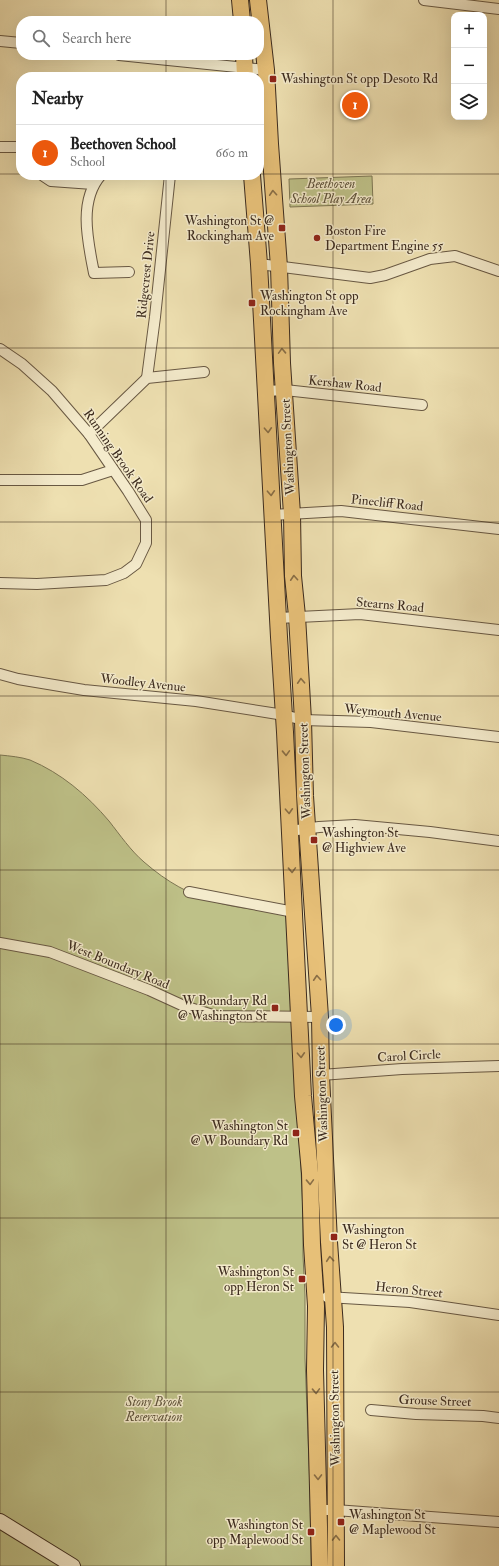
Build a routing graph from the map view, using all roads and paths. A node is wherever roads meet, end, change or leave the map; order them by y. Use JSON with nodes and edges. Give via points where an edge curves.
{"nodes":[{"id":1,"x":240,"y":0,"type":"edge"},
{"id":2,"x":258,"y":0,"type":"edge"},
{"id":3,"x":424,"y":0,"type":"edge"},
{"id":4,"x":499,"y":9,"type":"edge"},
{"id":5,"x":242,"y":16,"type":"edge"},
{"id":6,"x":260,"y":16,"type":"edge"},
{"id":7,"x":0,"y":41,"type":"edge"},
{"id":8,"x":16,"y":43,"type":"edge"},
{"id":9,"x":264,"y":52,"type":"edge"},
{"id":10,"x":176,"y":60,"type":"edge"},
{"id":11,"x":245,"y":66,"type":"edge"},
{"id":12,"x":266,"y":70,"type":"junction"},
{"id":13,"x":0,"y":147,"type":"edge"},
{"id":14,"x":16,"y":147,"type":"edge"},
{"id":15,"x":49,"y":180,"type":"edge"},
{"id":16,"x":97,"y":180,"type":"edge"},
{"id":17,"x":169,"y":180,"type":"edge"},
{"id":18,"x":252,"y":180,"type":"edge"},
{"id":19,"x":94,"y":184,"type":"junction"},
{"id":20,"x":259,"y":264,"type":"junction"},
{"id":21,"x":279,"y":267,"type":"junction"},
{"id":22,"x":499,"y":271,"type":"edge"},
{"id":23,"x":129,"y":272,"type":"dead end"},
{"id":24,"x":0,"y":349,"type":"edge"},
{"id":25,"x":204,"y":372,"type":"dead end"},
{"id":26,"x":147,"y":378,"type":"junction"},
{"id":27,"x":285,"y":390,"type":"junction"},
{"id":28,"x":266,"y":391,"type":"junction"},
{"id":29,"x":422,"y":405,"type":"dead end"},
{"id":30,"x":89,"y":434,"type":"junction"},
{"id":31,"x":114,"y":470,"type":"junction"},
{"id":32,"x":0,"y":480,"type":"edge"},
{"id":33,"x":292,"y":514,"type":"junction"},
{"id":34,"x":272,"y":515,"type":"junction"},
{"id":35,"x":499,"y":528,"type":"edge"},
{"id":36,"x":0,"y":583,"type":"edge"},
{"id":37,"x":297,"y":616,"type":"junction"},
{"id":38,"x":278,"y":618,"type":"junction"},
{"id":39,"x":499,"y":630,"type":"edge"},
{"id":40,"x":0,"y":674,"type":"edge"},
{"id":41,"x":284,"y":715,"type":"junction"},
{"id":42,"x":303,"y":720,"type":"junction"},
{"id":43,"x":499,"y":737,"type":"edge"},
{"id":44,"x":307,"y":829,"type":"junction"},
{"id":45,"x":290,"y":831,"type":"junction"},
{"id":46,"x":499,"y":841,"type":"edge"},
{"id":47,"x":189,"y":892,"type":"dead end"},
{"id":48,"x":294,"y":912,"type":"junction"},
{"id":49,"x":0,"y":943,"type":"edge"},
{"id":50,"x":299,"y":1016,"type":"junction"},
{"id":51,"x":320,"y":1017,"type":"junction"},
{"id":52,"x":499,"y":1066,"type":"edge"},
{"id":53,"x":321,"y":1075,"type":"junction"},
{"id":54,"x":315,"y":1296,"type":"junction"},
{"id":55,"x":333,"y":1298,"type":"junction"},
{"id":56,"x":499,"y":1315,"type":"edge"},
{"id":57,"x":371,"y":1410,"type":"dead end"},
{"id":58,"x":499,"y":1418,"type":"edge"},
{"id":59,"x":319,"y":1510,"type":"junction"},
{"id":60,"x":335,"y":1510,"type":"junction"},
{"id":61,"x":0,"y":1521,"type":"edge"},
{"id":62,"x":499,"y":1522,"type":"edge"},
{"id":63,"x":73,"y":1566,"type":"edge"},
{"id":64,"x":320,"y":1566,"type":"edge"},
{"id":65,"x":336,"y":1566,"type":"edge"}],
"edges":[{"from":1,"to":5,"type":"main road"},
{"from":2,"to":6,"type":"main road","name":"Washington Street"},
{"from":3,"to":4,"type":"street"},
{"from":7,"to":8,"type":"street"},
{"from":9,"to":12,"type":"main road","name":"Washington Street"},
{"from":10,"to":11,"type":"street"},
{"from":11,"to":12,"type":"street"},
{"from":21,"to":12,"type":"main road","name":"Washington Street","one_way":true},
{"from":13,"to":14,"type":"street"},
{"from":15,"to":19,"type":"street"},
{"from":16,"to":19,"type":"street"},
{"from":17,"to":26,"type":"street","name":"Ridgecrest Drive"},
{"from":18,"to":20,"type":"main road","name":"Washington Street"},
{"from":19,"to":23,"type":"street","via":[[87,204],[89,245],[94,273]]},
{"from":20,"to":21,"type":"street"},
{"from":20,"to":28,"type":"main road","name":"Washington Street"},
{"from":21,"to":22,"type":"street","via":[[370,278],[430,259],[455,256]]},
{"from":27,"to":21,"type":"main road","name":"Washington Street","one_way":true},
{"from":24,"to":30,"type":"street","name":"Running Brook Road","via":[[22,364],[52,391]]},
{"from":25,"to":26,"type":"street"},
{"from":26,"to":30,"type":"street"},
{"from":27,"to":28,"type":"street","name":"Kershaw Road"},
{"from":27,"to":29,"type":"street","name":"Kershaw Road"},
{"from":27,"to":33,"type":"main road","name":"Washington Street"},
{"from":28,"to":34,"type":"main road","name":"Washington Street","one_way":true},
{"from":30,"to":31,"type":"street","name":"Running Brook Road"},
{"from":31,"to":32,"type":"street","via":[[82,480]]},
{"from":31,"to":36,"type":"street","name":"Running Brook Road","via":[[146,520],[146,543],[136,564],[124,573],[106,580],[37,584]]},
{"from":33,"to":34,"type":"street","name":"Pinecliff Road"},
{"from":33,"to":35,"type":"street","name":"Pinecliff Road","via":[[341,511]]},
{"from":37,"to":33,"type":"main road","name":"Washington Street","one_way":true,"via":[[293,576]]},
{"from":34,"to":38,"type":"main road","name":"Washington Street"},
{"from":37,"to":38,"type":"street","name":"Stearns Road"},
{"from":37,"to":39,"type":"street","name":"Stearns Road","via":[[360,614]]},
{"from":42,"to":37,"type":"main road","name":"Washington Street","one_way":true},
{"from":38,"to":41,"type":"main road","name":"Washington Street"},
{"from":40,"to":41,"type":"street","name":"Woodley Avenue","via":[[18,680],[84,690],[196,701]]},
{"from":41,"to":42,"type":"street","name":"Weymouth Avenue"},
{"from":41,"to":45,"type":"main road","name":"Washington Street","one_way":true},
{"from":42,"to":43,"type":"street","name":"Weymouth Avenue","via":[[371,722]]},
{"from":42,"to":44,"type":"main road","name":"Washington Street"},
{"from":44,"to":45,"type":"street"},
{"from":44,"to":46,"type":"street","via":[[355,825]]},
{"from":51,"to":44,"type":"main road","name":"Washington Street","one_way":true},
{"from":45,"to":48,"type":"main road","name":"Washington Street","one_way":true},
{"from":47,"to":48,"type":"street"},
{"from":48,"to":50,"type":"main road","name":"Washington Street"},
{"from":49,"to":50,"type":"street","name":"West Boundary Road","via":[[50,952],[184,1006],[216,1016]]},
{"from":50,"to":51,"type":"street","name":"West Boundary Road"},
{"from":50,"to":54,"type":"main road","name":"Washington Street","one_way":true,"via":[[310,1173]]},
{"from":51,"to":53,"type":"main road","name":"Washington Street"},
{"from":52,"to":53,"type":"street","name":"Carol Circle","via":[[402,1068]]},
{"from":55,"to":53,"type":"main road","name":"Washington Street","one_way":true},
{"from":54,"to":55,"type":"street","name":"Heron Street"},
{"from":54,"to":59,"type":"main road","name":"Washington Street","one_way":true},
{"from":55,"to":56,"type":"street","name":"Heron Street","via":[[410,1302]]},
{"from":60,"to":55,"type":"main road","name":"Washington Street","one_way":true},
{"from":57,"to":58,"type":"street","name":"Grouse Street"},
{"from":59,"to":60,"type":"street"},
{"from":59,"to":64,"type":"main road","name":"Washington Street"},
{"from":60,"to":62,"type":"street"},
{"from":65,"to":60,"type":"main road","name":"Washington Street","one_way":true},
{"from":61,"to":63,"type":"main road"}]}
